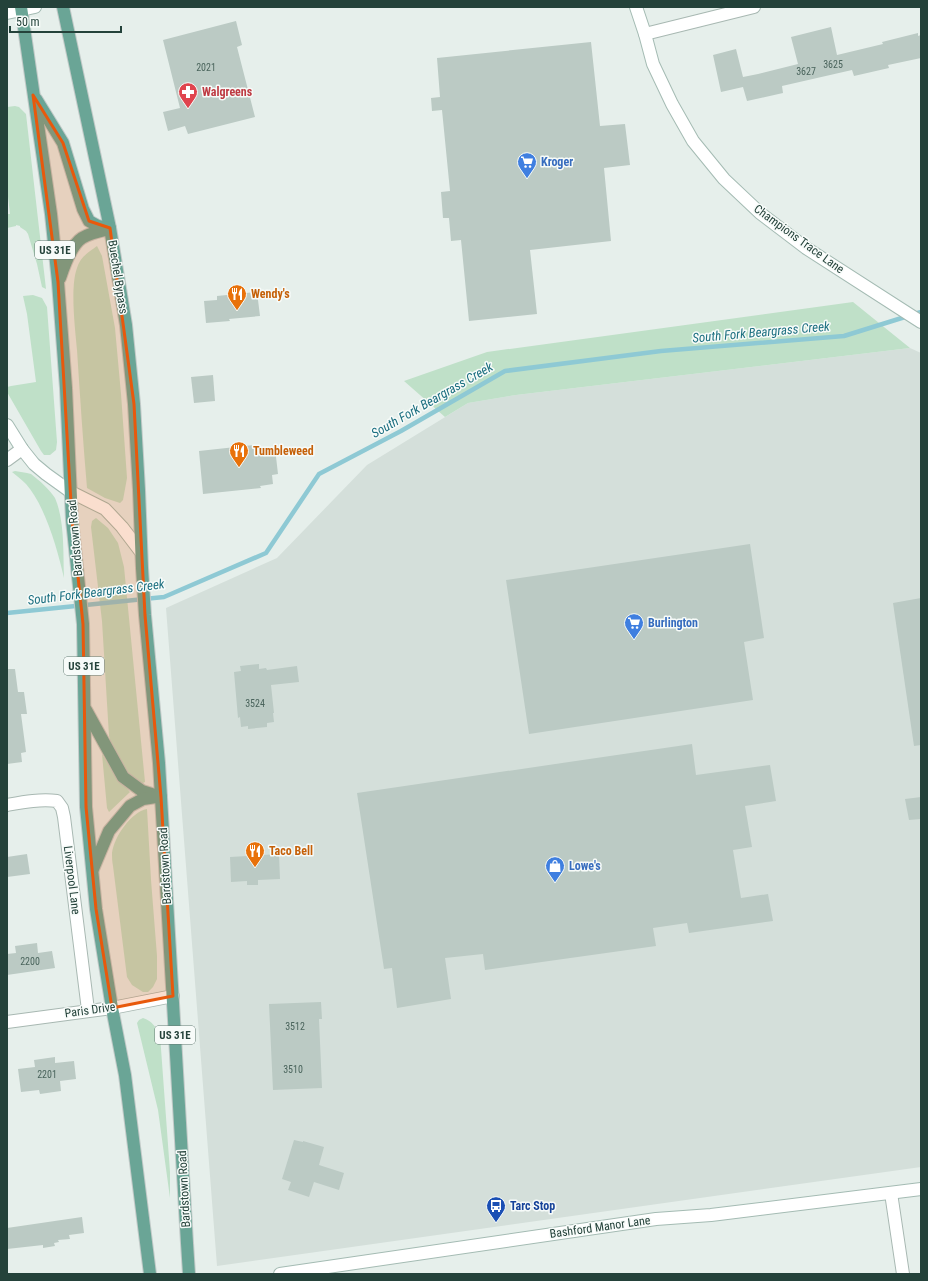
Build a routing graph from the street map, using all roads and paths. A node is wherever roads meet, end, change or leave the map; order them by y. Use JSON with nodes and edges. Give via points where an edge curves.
{"nodes":[{"id":1,"x":34,"y":7,"type":"edge"},
{"id":2,"x":63,"y":7,"type":"edge"},
{"id":3,"x":636,"y":7,"type":"edge"},
{"id":4,"x":754,"y":7,"type":"edge"},
{"id":5,"x":21,"y":8,"type":"edge"},
{"id":6,"x":7,"y":13,"type":"edge"},
{"id":7,"x":645,"y":34,"type":"junction"},
{"id":8,"x":33,"y":94,"type":"junction"},
{"id":9,"x":110,"y":228,"type":"junction"},
{"id":10,"x":58,"y":282,"type":"junction"},
{"id":11,"x":921,"y":322,"type":"edge"},
{"id":12,"x":7,"y":425,"type":"edge"},
{"id":13,"x":22,"y":449,"type":"junction"},
{"id":14,"x":7,"y":460,"type":"edge"},
{"id":15,"x":71,"y":492,"type":"junction"},
{"id":16,"x":141,"y":552,"type":"junction"},
{"id":17,"x":84,"y":708,"type":"junction"},
{"id":18,"x":161,"y":797,"type":"junction"},
{"id":19,"x":7,"y":804,"type":"edge"},
{"id":20,"x":92,"y":871,"type":"junction"},
{"id":21,"x":173,"y":996,"type":"junction"},
{"id":22,"x":112,"y":1008,"type":"junction"},
{"id":23,"x":88,"y":1010,"type":"junction"},
{"id":24,"x":7,"y":1022,"type":"edge"},
{"id":25,"x":921,"y":1189,"type":"edge"},
{"id":26,"x":891,"y":1193,"type":"junction"},
{"id":27,"x":150,"y":1274,"type":"edge"},
{"id":28,"x":189,"y":1274,"type":"edge"},
{"id":29,"x":280,"y":1274,"type":"edge"},
{"id":30,"x":903,"y":1274,"type":"edge"}],
"edges":[{"from":1,"to":5,"type":"street"},
{"from":2,"to":9,"type":"main road","name":"Buechel Bypass","number":"US 31E"},
{"from":3,"to":7,"type":"street","name":"Champions Trace Lane"},
{"from":4,"to":7,"type":"street"},
{"from":5,"to":6,"type":"street"},
{"from":5,"to":8,"type":"main road","number":"US 31E"},
{"from":7,"to":11,"type":"street","name":"Champions Trace Lane","via":[[653,64],[672,104],[693,141],[724,179],[760,213],[806,248]]},
{"from":8,"to":9,"type":"main road","via":[[63,143],[88,221]]},
{"from":8,"to":10,"type":"main road","number":"US 31E","via":[[51,214]]},
{"from":9,"to":10,"type":"main road","via":[[77,242],[66,260]]},
{"from":9,"to":16,"type":"main road","name":"Buechel Bypass","number":"US 31E","via":[[126,325],[134,404]]},
{"from":10,"to":15,"type":"main road","number":"US 31E"},
{"from":12,"to":13,"type":"street","name":"Bardstown Road"},
{"from":13,"to":14,"type":"street"},
{"from":13,"to":15,"type":"street","name":"Bardstown Road","via":[[34,464]]},
{"from":15,"to":16,"type":"street","name":"Bardstown Road","via":[[105,509]]},
{"from":15,"to":17,"type":"main road","name":"Bardstown Road","number":"US 31E","via":[[83,624]]},
{"from":16,"to":18,"type":"main road","name":"Bardstown Road","number":"US 31E"},
{"from":17,"to":18,"type":"main road","via":[[123,777],[142,791]]},
{"from":17,"to":20,"type":"main road","name":"Bardstown Road","number":"US 31E","via":[[86,807]]},
{"from":18,"to":20,"type":"main road","via":[[143,799],[130,806],[109,831]]},
{"from":18,"to":21,"type":"main road","name":"Bardstown Road","number":"US 31E"},
{"from":19,"to":23,"type":"street","name":"Liverpool Lane","via":[[49,800],[57,802],[62,808]]},
{"from":20,"to":22,"type":"main road","name":"Bardstown Road","number":"US 31E"},
{"from":21,"to":22,"type":"street","name":"Paris Drive"},
{"from":21,"to":28,"type":"main road","name":"Bardstown Road","number":"US 31E"},
{"from":22,"to":23,"type":"street","name":"Paris Drive"},
{"from":22,"to":27,"type":"main road","name":"Bardstown Road","number":"US 31E","via":[[125,1074]]},
{"from":23,"to":24,"type":"street","name":"Paris Drive"},
{"from":25,"to":26,"type":"street","name":"Bashford Manor Lane"},
{"from":26,"to":29,"type":"street","name":"Bashford Manor Lane","via":[[711,1215],[656,1219]]},
{"from":26,"to":30,"type":"street"}]}
